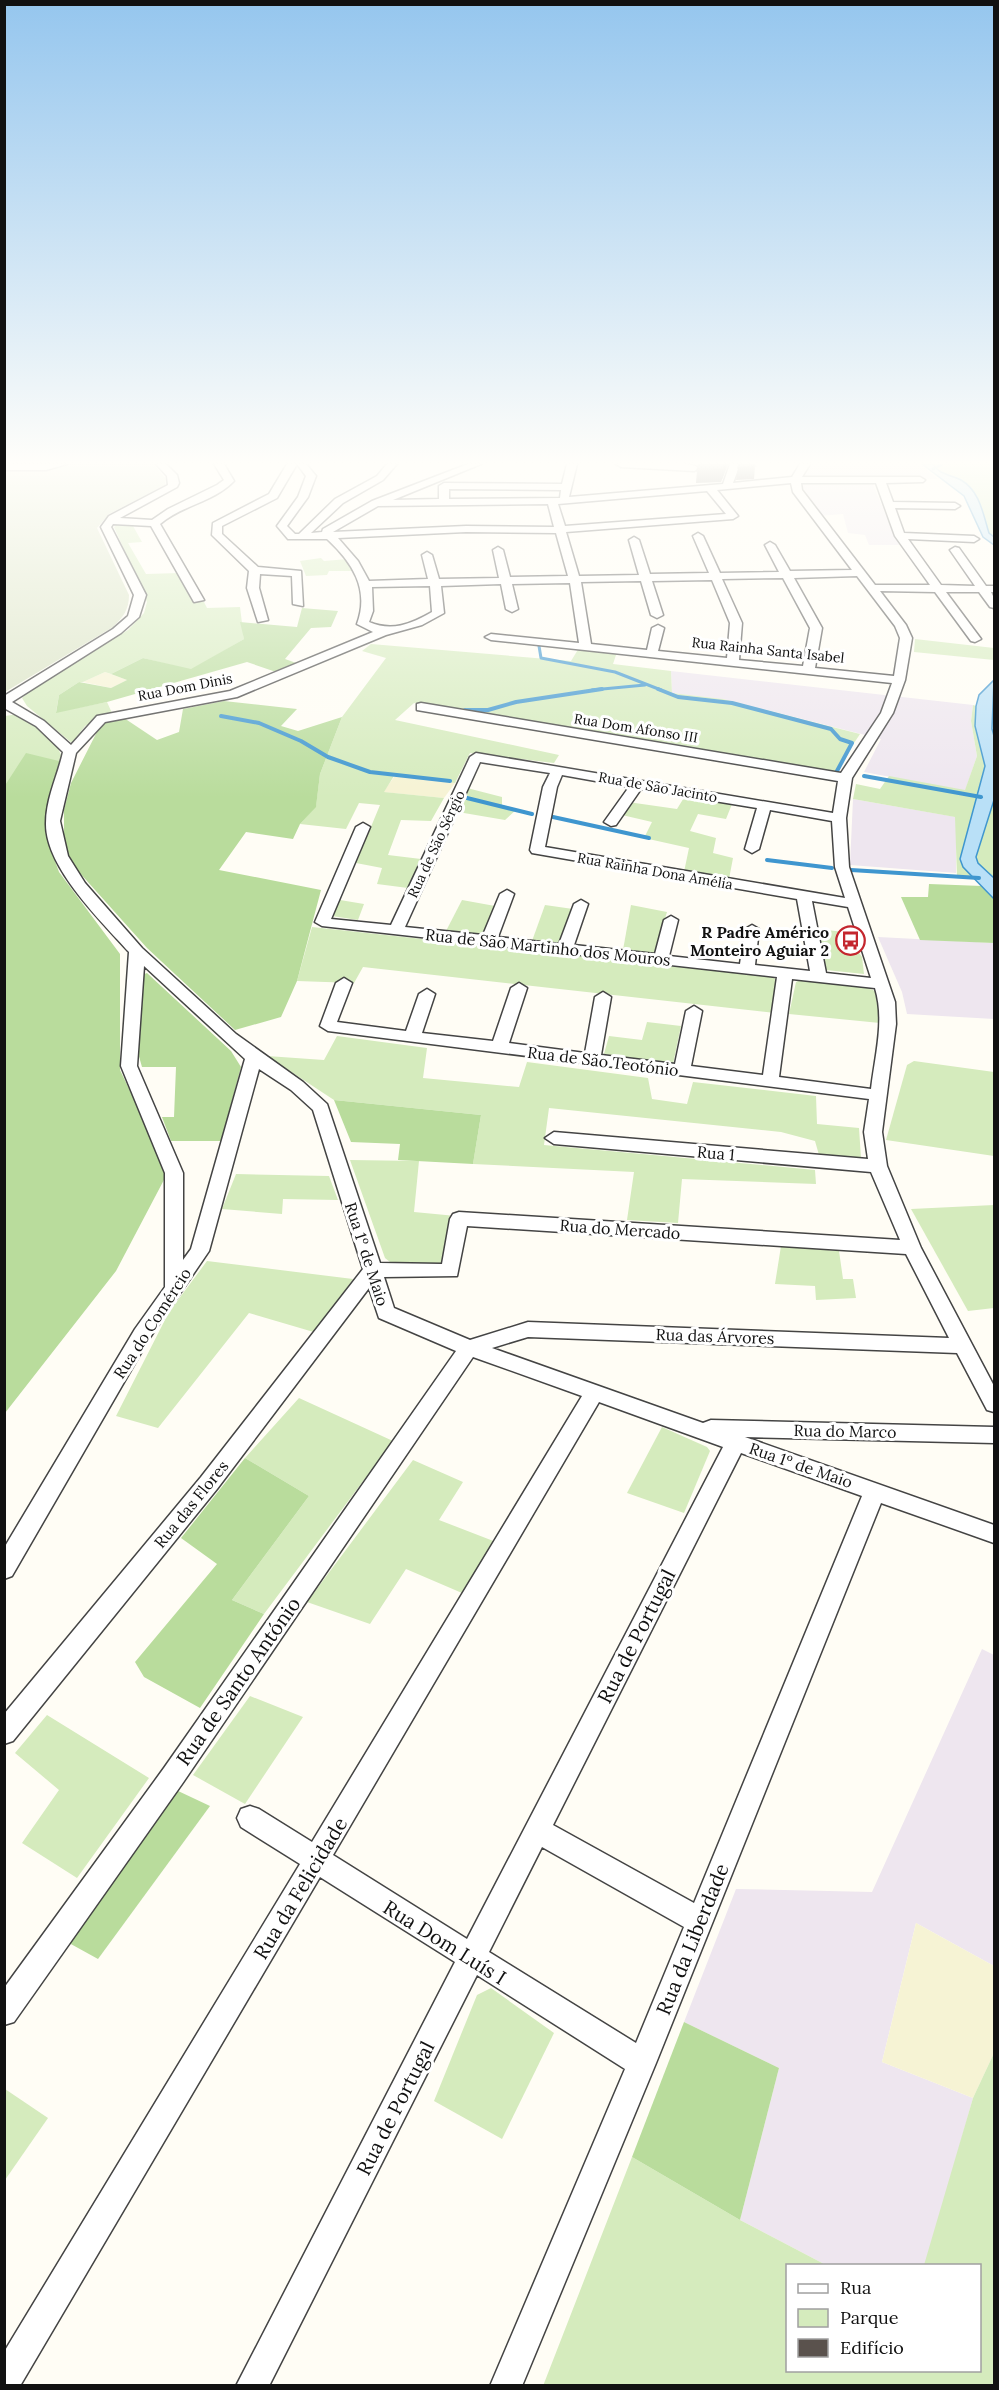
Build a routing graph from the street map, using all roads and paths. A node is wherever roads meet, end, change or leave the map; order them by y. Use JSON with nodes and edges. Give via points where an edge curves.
{"nodes":[{"id":1,"x":786,"y":575,"type":"edge"},
{"id":2,"x":130,"y":576,"type":"edge"},
{"id":3,"x":184,"y":576,"type":"edge"},
{"id":4,"x":254,"y":576,"type":"edge"},
{"id":5,"x":297,"y":576,"type":"edge"},
{"id":6,"x":360,"y":576,"type":"edge"},
{"id":7,"x":433,"y":576,"type":"edge"},
{"id":8,"x":502,"y":576,"type":"edge"},
{"id":9,"x":573,"y":576,"type":"edge"},
{"id":10,"x":768,"y":576,"type":"edge"},
{"id":11,"x":861,"y":576,"type":"edge"},
{"id":12,"x":930,"y":576,"type":"edge"},
{"id":13,"x":977,"y":576,"type":"edge"},
{"id":14,"x":718,"y":577,"type":"junction"},
{"id":15,"x":647,"y":578,"type":"junction"},
{"id":16,"x":575,"y":580,"type":"junction"},
{"id":17,"x":503,"y":581,"type":"junction"},
{"id":18,"x":435,"y":583,"type":"junction"},
{"id":19,"x":365,"y":584,"type":"junction"},
{"id":20,"x":870,"y":588,"type":"junction"},
{"id":21,"x":940,"y":589,"type":"junction"},
{"id":22,"x":989,"y":589,"type":"edge"},
{"id":23,"x":198,"y":600,"type":"dead end"},
{"id":24,"x":299,"y":604,"type":"dead end"},
{"id":25,"x":994,"y":605,"type":"edge"},
{"id":26,"x":512,"y":609,"type":"dead end"},
{"id":27,"x":657,"y":615,"type":"dead end"},
{"id":28,"x":262,"y":620,"type":"dead end"},
{"id":29,"x":657,"y":628,"type":"dead end"},
{"id":30,"x":383,"y":632,"type":"junction"},
{"id":31,"x":491,"y":637,"type":"dead end"},
{"id":32,"x":975,"y":639,"type":"dead end"},
{"id":33,"x":585,"y":645,"type":"junction"},
{"id":34,"x":652,"y":652,"type":"junction"},
{"id":35,"x":733,"y":660,"type":"junction"},
{"id":36,"x":809,"y":669,"type":"junction"},
{"id":37,"x":899,"y":680,"type":"junction"},
{"id":38,"x":4,"y":703,"type":"edge"},
{"id":39,"x":422,"y":707,"type":"dead end"},
{"id":40,"x":70,"y":751,"type":"junction"},
{"id":41,"x":476,"y":757,"type":"joint"},
{"id":42,"x":558,"y":770,"type":"junction"},
{"id":43,"x":845,"y":778,"type":"junction"},
{"id":44,"x":637,"y":784,"type":"junction"},
{"id":45,"x":765,"y":805,"type":"junction"},
{"id":46,"x":839,"y":818,"type":"junction"},
{"id":47,"x":611,"y":822,"type":"dead end"},
{"id":48,"x":363,"y":827,"type":"dead end"},
{"id":49,"x":752,"y":849,"type":"dead end"},
{"id":50,"x":507,"y":894,"type":"dead end"},
{"id":51,"x":804,"y":897,"type":"junction"},
{"id":52,"x":581,"y":904,"type":"dead end"},
{"id":53,"x":855,"y":904,"type":"junction"},
{"id":54,"x":671,"y":920,"type":"dead end"},
{"id":55,"x":752,"y":929,"type":"dead end"},
{"id":56,"x":396,"y":930,"type":"junction"},
{"id":57,"x":489,"y":940,"type":"junction"},
{"id":58,"x":565,"y":949,"type":"junction"},
{"id":59,"x":137,"y":951,"type":"junction"},
{"id":60,"x":661,"y":959,"type":"junction"},
{"id":61,"x":747,"y":968,"type":"junction"},
{"id":62,"x":785,"y":973,"type":"junction"},
{"id":63,"x":819,"y":976,"type":"junction"},
{"id":64,"x":344,"y":983,"type":"dead end"},
{"id":65,"x":881,"y":984,"type":"junction"},
{"id":66,"x":519,"y":988,"type":"dead end"},
{"id":67,"x":428,"y":994,"type":"dead end"},
{"id":68,"x":603,"y":997,"type":"dead end"},
{"id":69,"x":694,"y":1011,"type":"dead end"},
{"id":70,"x":412,"y":1037,"type":"junction"},
{"id":71,"x":499,"y":1048,"type":"junction"},
{"id":72,"x":254,"y":1057,"type":"junction"},
{"id":73,"x":592,"y":1059,"type":"junction"},
{"id":74,"x":682,"y":1071,"type":"junction"},
{"id":75,"x":770,"y":1082,"type":"junction"},
{"id":76,"x":878,"y":1095,"type":"junction"},
{"id":77,"x":554,"y":1138,"type":"dead end"},
{"id":78,"x":878,"y":1166,"type":"junction"},
{"id":79,"x":912,"y":1248,"type":"junction"},
{"id":80,"x":372,"y":1270,"type":"junction"},
{"id":81,"x":174,"y":1287,"type":"junction"},
{"id":82,"x":965,"y":1346,"type":"junction"},
{"id":83,"x":469,"y":1348,"type":"junction"},
{"id":84,"x":595,"y":1392,"type":"junction"},
{"id":85,"x":994,"y":1404,"type":"edge"},
{"id":86,"x":696,"y":1428,"type":"junction"},
{"id":87,"x":994,"y":1435,"type":"edge"},
{"id":88,"x":736,"y":1442,"type":"junction"},
{"id":89,"x":875,"y":1491,"type":"junction"},
{"id":90,"x":994,"y":1534,"type":"edge"},
{"id":91,"x":4,"y":1569,"type":"edge"},
{"id":92,"x":4,"y":1734,"type":"edge"},
{"id":93,"x":250,"y":1818,"type":"dead end"},
{"id":94,"x":537,"y":1830,"type":"junction"},
{"id":95,"x":316,"y":1861,"type":"junction"},
{"id":96,"x":698,"y":1920,"type":"junction"},
{"id":97,"x":471,"y":1958,"type":"junction"},
{"id":98,"x":4,"y":2012,"type":"edge"},
{"id":99,"x":642,"y":2063,"type":"junction"},
{"id":100,"x":4,"y":2383,"type":"edge"},
{"id":101,"x":252,"y":2385,"type":"edge"},
{"id":102,"x":506,"y":2385,"type":"edge"}],
"edges":[{"from":1,"to":36,"type":"street","via":[[816,628]]},
{"from":2,"to":38,"type":"street","via":[[140,595],[137,610],[117,631]]},
{"from":3,"to":23,"type":"street"},
{"from":4,"to":28,"type":"street","via":[[253,588]]},
{"from":5,"to":24,"type":"street"},
{"from":6,"to":19,"type":"street"},
{"from":7,"to":18,"type":"street"},
{"from":8,"to":17,"type":"street"},
{"from":9,"to":16,"type":"street"},
{"from":10,"to":14,"type":"street"},
{"from":11,"to":20,"type":"street"},
{"from":12,"to":21,"type":"street"},
{"from":13,"to":22,"type":"street"},
{"from":14,"to":15,"type":"street"},
{"from":14,"to":35,"type":"street","via":[[736,623]]},
{"from":15,"to":16,"type":"street"},
{"from":15,"to":27,"type":"street"},
{"from":16,"to":17,"type":"street"},
{"from":16,"to":33,"type":"street"},
{"from":17,"to":18,"type":"street"},
{"from":17,"to":26,"type":"street"},
{"from":18,"to":19,"type":"street"},
{"from":18,"to":30,"type":"street","name":"Rua Dom Dinis","via":[[438,613]]},
{"from":19,"to":30,"type":"street","via":[[368,604],[363,624]]},
{"from":20,"to":21,"type":"street"},
{"from":20,"to":37,"type":"street","via":[[906,638]]},
{"from":21,"to":22,"type":"street"},
{"from":21,"to":32,"type":"street"},
{"from":22,"to":25,"type":"street"},
{"from":29,"to":34,"type":"street"},
{"from":30,"to":40,"type":"street","name":"Rua Dom Dinis","via":[[233,694],[101,719],[90,725],[79,746]]},
{"from":31,"to":33,"type":"street","name":"Rua Rainha Santa Isabel"},
{"from":33,"to":34,"type":"street","name":"Rua Rainha Santa Isabel"},
{"from":34,"to":35,"type":"street","name":"Rua Rainha Santa Isabel"},
{"from":35,"to":36,"type":"street","name":"Rua Rainha Santa Isabel"},
{"from":36,"to":37,"type":"street","name":"Rua Rainha Santa Isabel"},
{"from":37,"to":43,"type":"street","via":[[887,713]]},
{"from":38,"to":40,"type":"street","via":[[47,726]]},
{"from":39,"to":43,"type":"street","name":"Rua Dom Afonso III"},
{"from":40,"to":59,"type":"street","name":"Rua 1º de Maio","via":[[67,773],[54,808],[53,831],[65,866]]},
{"from":41,"to":42,"type":"street","name":"Rua de São Jacinto"},
{"from":41,"to":56,"type":"street","name":"Rua de São Sérgio"},
{"from":42,"to":44,"type":"street","name":"Rua de São Jacinto"},
{"from":42,"to":51,"type":"street","name":"Rua Rainha Dona Amélia","via":[[550,787],[537,850]]},
{"from":43,"to":46,"type":"street"},
{"from":44,"to":45,"type":"street","name":"Rua de São Jacinto"},
{"from":44,"to":47,"type":"street"},
{"from":45,"to":46,"type":"street","name":"Rua de São Jacinto"},
{"from":45,"to":49,"type":"street"},
{"from":46,"to":53,"type":"street","via":[[842,867]]},
{"from":48,"to":56,"type":"street","name":"Rua de São Martinho dos Mouros","via":[[322,922]]},
{"from":50,"to":57,"type":"street"},
{"from":51,"to":53,"type":"street","name":"Rua Rainha Dona Amélia"},
{"from":51,"to":63,"type":"street"},
{"from":52,"to":58,"type":"street"},
{"from":53,"to":65,"type":"street"},
{"from":54,"to":60,"type":"street"},
{"from":55,"to":61,"type":"street"},
{"from":56,"to":57,"type":"street","name":"Rua de São Martinho dos Mouros"},
{"from":57,"to":58,"type":"street","name":"Rua de São Martinho dos Mouros"},
{"from":58,"to":60,"type":"street","name":"Rua de São Martinho dos Mouros"},
{"from":59,"to":72,"type":"street","name":"Rua 1º de Maio","via":[[194,1008]]},
{"from":59,"to":81,"type":"street","via":[[129,1066],[174,1173]]},
{"from":60,"to":61,"type":"street","name":"Rua de São Martinho dos Mouros"},
{"from":61,"to":62,"type":"street","name":"Rua de São Martinho dos Mouros"},
{"from":62,"to":63,"type":"street","name":"Rua de São Martinho dos Mouros"},
{"from":62,"to":75,"type":"street"},
{"from":63,"to":65,"type":"street","name":"Rua de São Martinho dos Mouros"},
{"from":64,"to":70,"type":"street","name":"Rua de São Teotónio","via":[[328,1026]]},
{"from":65,"to":76,"type":"street","via":[[888,1023]]},
{"from":66,"to":71,"type":"street"},
{"from":67,"to":70,"type":"street"},
{"from":68,"to":73,"type":"street"},
{"from":69,"to":74,"type":"street"},
{"from":70,"to":71,"type":"street","name":"Rua de São Teotónio"},
{"from":71,"to":73,"type":"street","name":"Rua de São Teotónio"},
{"from":72,"to":80,"type":"street","name":"Rua 1º de Maio","via":[[308,1092],[321,1108]]},
{"from":72,"to":81,"type":"street","name":"Rua do Comércio","via":[[200,1251]]},
{"from":73,"to":74,"type":"street","name":"Rua de São Teotónio"},
{"from":74,"to":75,"type":"street","name":"Rua de São Teotónio"},
{"from":75,"to":76,"type":"street","name":"Rua de São Teotónio"},
{"from":76,"to":78,"type":"street","via":[[873,1132]]},
{"from":77,"to":78,"type":"street","name":"Rua 1"},
{"from":78,"to":79,"type":"street"},
{"from":79,"to":80,"type":"street","name":"Rua do Mercado","via":[[459,1219],[450,1271]]},
{"from":79,"to":82,"type":"street"},
{"from":80,"to":83,"type":"street","name":"Rua 1º de Maio","via":[[386,1312]]},
{"from":80,"to":92,"type":"street","name":"Rua das Flores","via":[[209,1483]]},
{"from":81,"to":91,"type":"street","name":"Rua do Comércio","via":[[142,1334]]},
{"from":82,"to":83,"type":"street","name":"Rua das Árvores","via":[[528,1329]]},
{"from":82,"to":85,"type":"street"},
{"from":83,"to":84,"type":"street","name":"Rua 1º de Maio"},
{"from":83,"to":98,"type":"street","name":"Rua de Santo António","via":[[180,1766]]},
{"from":84,"to":86,"type":"street","name":"Rua 1º de Maio"},
{"from":84,"to":95,"type":"street","name":"Rua da Felicidade"},
{"from":86,"to":87,"type":"street","name":"Rua do Marco"},
{"from":86,"to":88,"type":"street","name":"Rua 1º de Maio"},
{"from":88,"to":89,"type":"street","name":"Rua 1º de Maio"},
{"from":88,"to":94,"type":"street","name":"Rua de Portugal"},
{"from":89,"to":90,"type":"street","name":"Rua 1º de Maio"},
{"from":89,"to":96,"type":"street","name":"Rua da Liberdade"},
{"from":93,"to":95,"type":"street","name":"Rua Dom Luís I"},
{"from":94,"to":96,"type":"street"},
{"from":94,"to":97,"type":"street","name":"Rua de Portugal"},
{"from":95,"to":97,"type":"street","name":"Rua Dom Luís I"},
{"from":95,"to":100,"type":"street","name":"Rua da Felicidade"},
{"from":96,"to":99,"type":"street","name":"Rua da Liberdade"},
{"from":97,"to":99,"type":"street","name":"Rua Dom Luís I"},
{"from":97,"to":101,"type":"street","name":"Rua de Portugal"},
{"from":99,"to":102,"type":"street","name":"Rua da Liberdade"}]}
